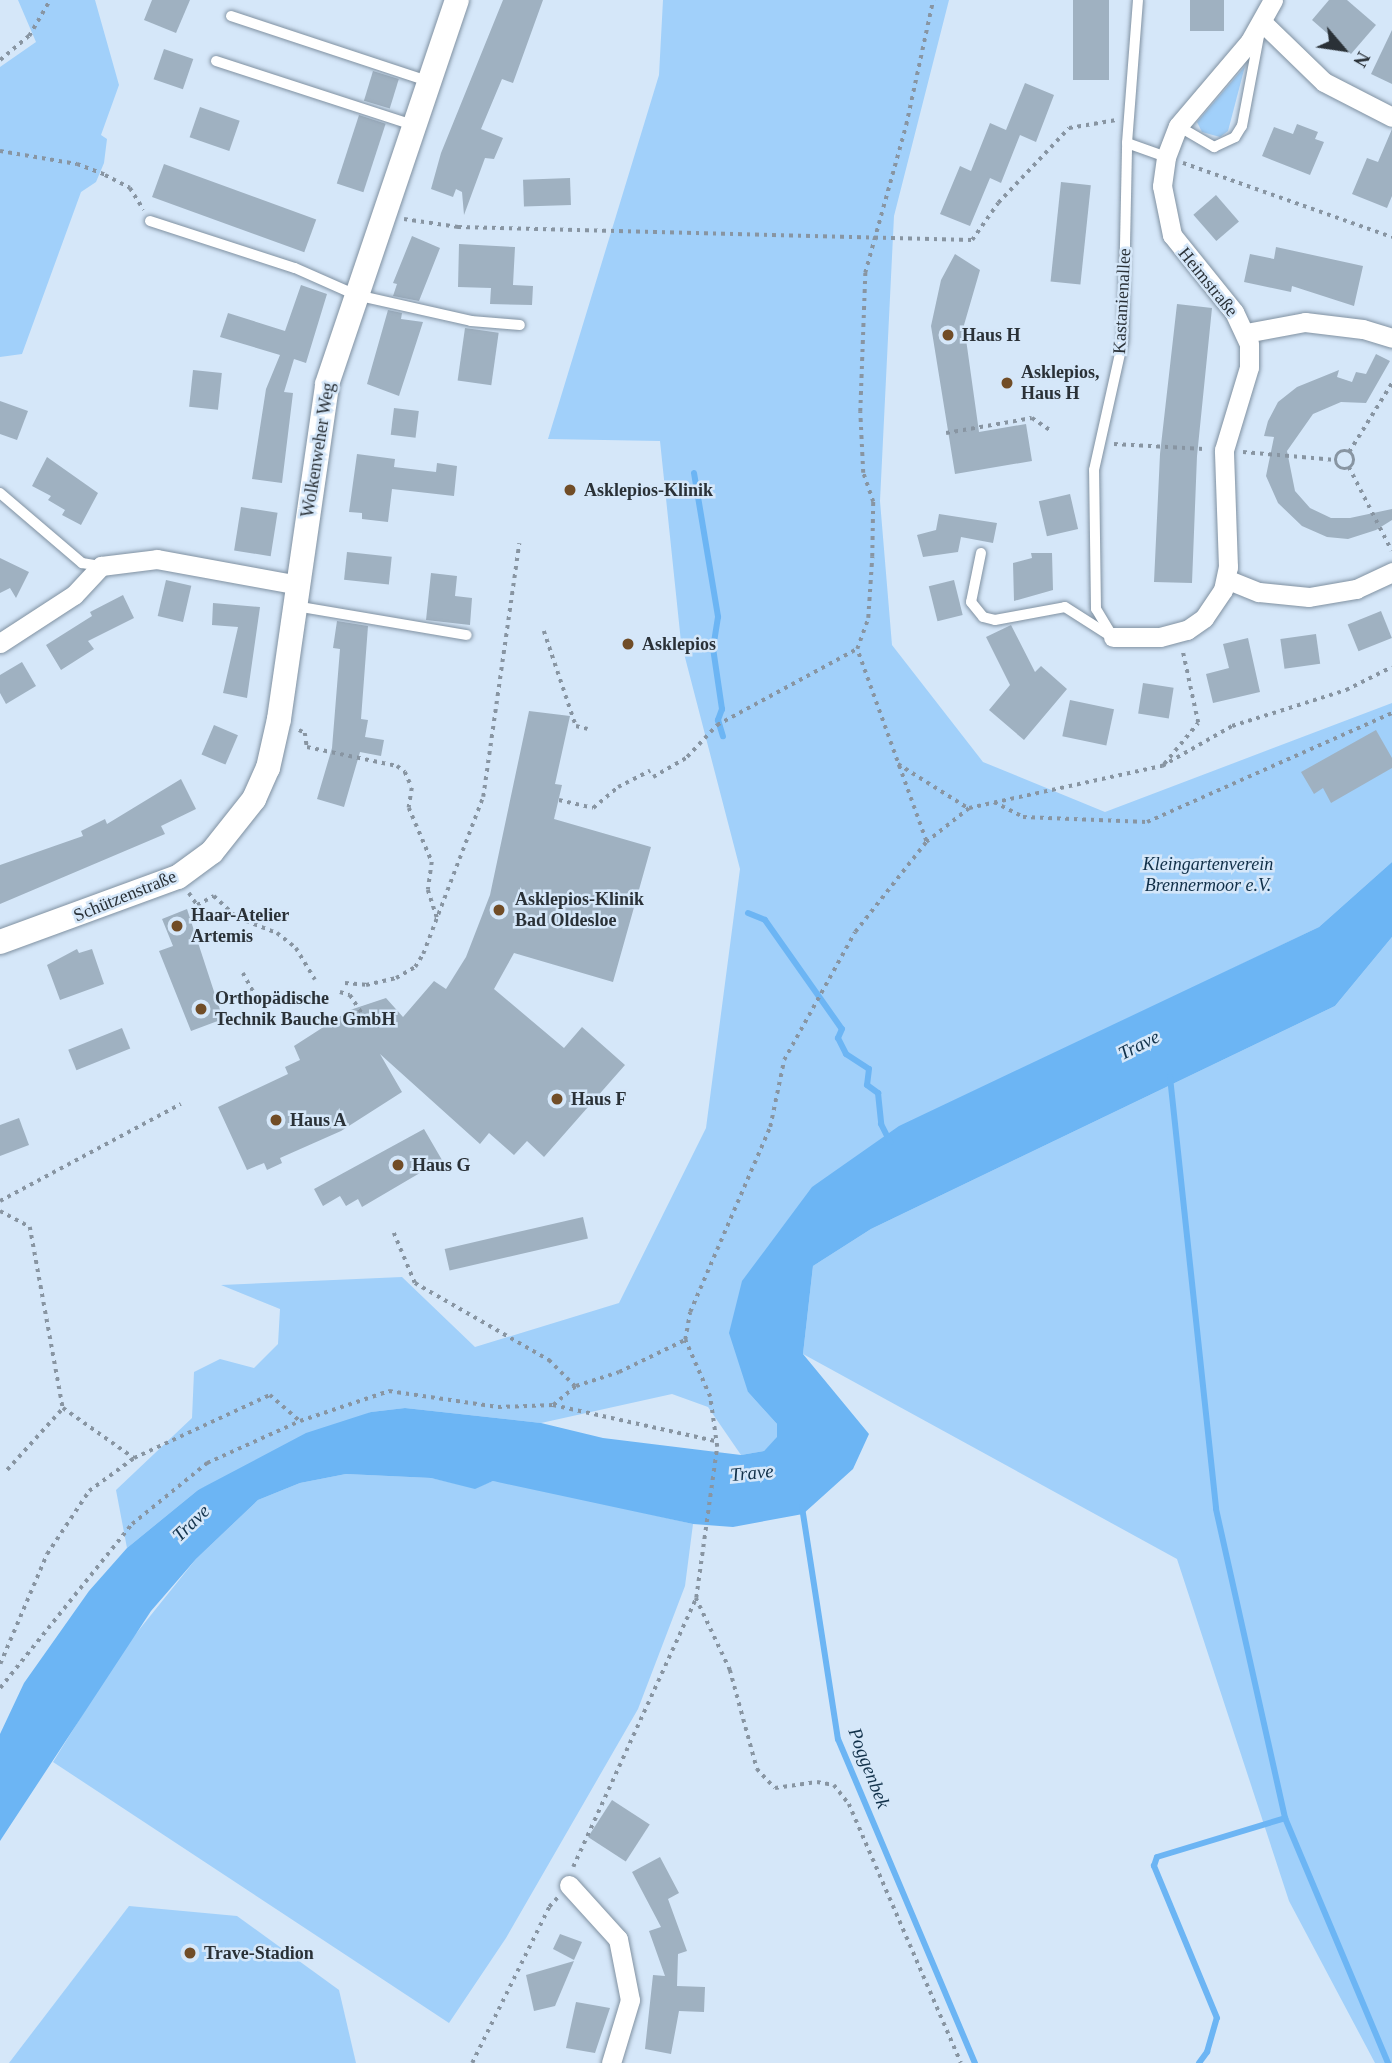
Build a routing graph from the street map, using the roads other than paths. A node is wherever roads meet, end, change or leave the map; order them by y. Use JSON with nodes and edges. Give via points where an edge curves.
{"nodes":[{"id":1,"x":457,"y":0,"type":"edge"},
{"id":2,"x":1138,"y":0,"type":"edge"},
{"id":3,"x":1273,"y":0,"type":"edge"},
{"id":4,"x":231,"y":16,"type":"dead end"},
{"id":5,"x":1262,"y":22,"type":"junction"},
{"id":6,"x":216,"y":61,"type":"dead end"},
{"id":7,"x":428,"y":82,"type":"junction"},
{"id":8,"x":1392,"y":117,"type":"edge"},
{"id":9,"x":413,"y":125,"type":"junction"},
{"id":10,"x":1178,"y":126,"type":"junction"},
{"id":11,"x":1127,"y":143,"type":"junction"},
{"id":12,"x":1166,"y":157,"type":"junction"},
{"id":13,"x":150,"y":220,"type":"road end"},
{"id":14,"x":356,"y":295,"type":"junction"},
{"id":15,"x":520,"y":325,"type":"dead end"},
{"id":16,"x":1247,"y":333,"type":"junction"},
{"id":17,"x":1392,"y":338,"type":"edge"},
{"id":18,"x":0,"y":493,"type":"edge"},
{"id":19,"x":981,"y":553,"type":"dead end"},
{"id":20,"x":101,"y":566,"type":"junction"},
{"id":21,"x":1392,"y":572,"type":"edge"},
{"id":22,"x":1226,"y":579,"type":"junction"},
{"id":23,"x":297,"y":595,"type":"junction"},
{"id":24,"x":467,"y":635,"type":"dead end"},
{"id":25,"x":1113,"y":637,"type":"junction"},
{"id":26,"x":0,"y":643,"type":"edge"},
{"id":27,"x":235,"y":825,"type":"joint"},
{"id":28,"x":0,"y":942,"type":"edge"},
{"id":29,"x":569,"y":1885,"type":"road end"},
{"id":30,"x":611,"y":2063,"type":"edge"}],
"edges":[{"from":1,"to":7,"type":"street","name":"Wolkenweher Weg"},
{"from":2,"to":11,"type":"lane","name":"Kastanienallee"},
{"from":3,"to":5,"type":"street","name":"Heimstraße"},
{"from":4,"to":7,"type":"lane"},
{"from":5,"to":8,"type":"street","via":[[1324,82]]},
{"from":5,"to":10,"type":"street","name":"Heimstraße"},
{"from":5,"to":10,"type":"lane","via":[[1242,126],[1235,137],[1214,147]]},
{"from":6,"to":9,"type":"lane"},
{"from":7,"to":9,"type":"street","name":"Wolkenweher Weg"},
{"from":9,"to":14,"type":"street","name":"Wolkenweher Weg"},
{"from":10,"to":12,"type":"street","name":"Heimstraße"},
{"from":11,"to":12,"type":"lane"},
{"from":11,"to":25,"type":"lane","name":"Kastanienallee","via":[[1123,340],[1094,470],[1096,609]]},
{"from":12,"to":16,"type":"street","name":"Heimstraße","via":[[1163,200],[1172,235]]},
{"from":13,"to":14,"type":"lane","via":[[295,268]]},
{"from":14,"to":15,"type":"lane","via":[[471,321]]},
{"from":14,"to":23,"type":"street","name":"Wolkenweher Weg","via":[[327,384]]},
{"from":16,"to":17,"type":"street","via":[[1305,322],[1354,327]]},
{"from":16,"to":22,"type":"street","name":"Heimstraße","via":[[1249,367],[1224,450]]},
{"from":18,"to":20,"type":"lane","via":[[82,563]]},
{"from":19,"to":25,"type":"lane","via":[[971,602],[982,617],[995,620],[1065,607]]},
{"from":20,"to":23,"type":"street","via":[[157,559]]},
{"from":20,"to":26,"type":"street","via":[[74,595]]},
{"from":21,"to":22,"type":"street","via":[[1356,590],[1309,597],[1259,592]]},
{"from":22,"to":25,"type":"street","name":"Heimstraße","via":[[1214,607],[1178,634]]},
{"from":23,"to":24,"type":"lane"},
{"from":23,"to":27,"type":"street","name":"Wolkenweher Weg","via":[[268,768]]},
{"from":27,"to":28,"type":"street","name":"Schützenstraße","via":[[212,852],[178,877]]},
{"from":29,"to":30,"type":"street","via":[[618,1939],[630,2000]]}]}
